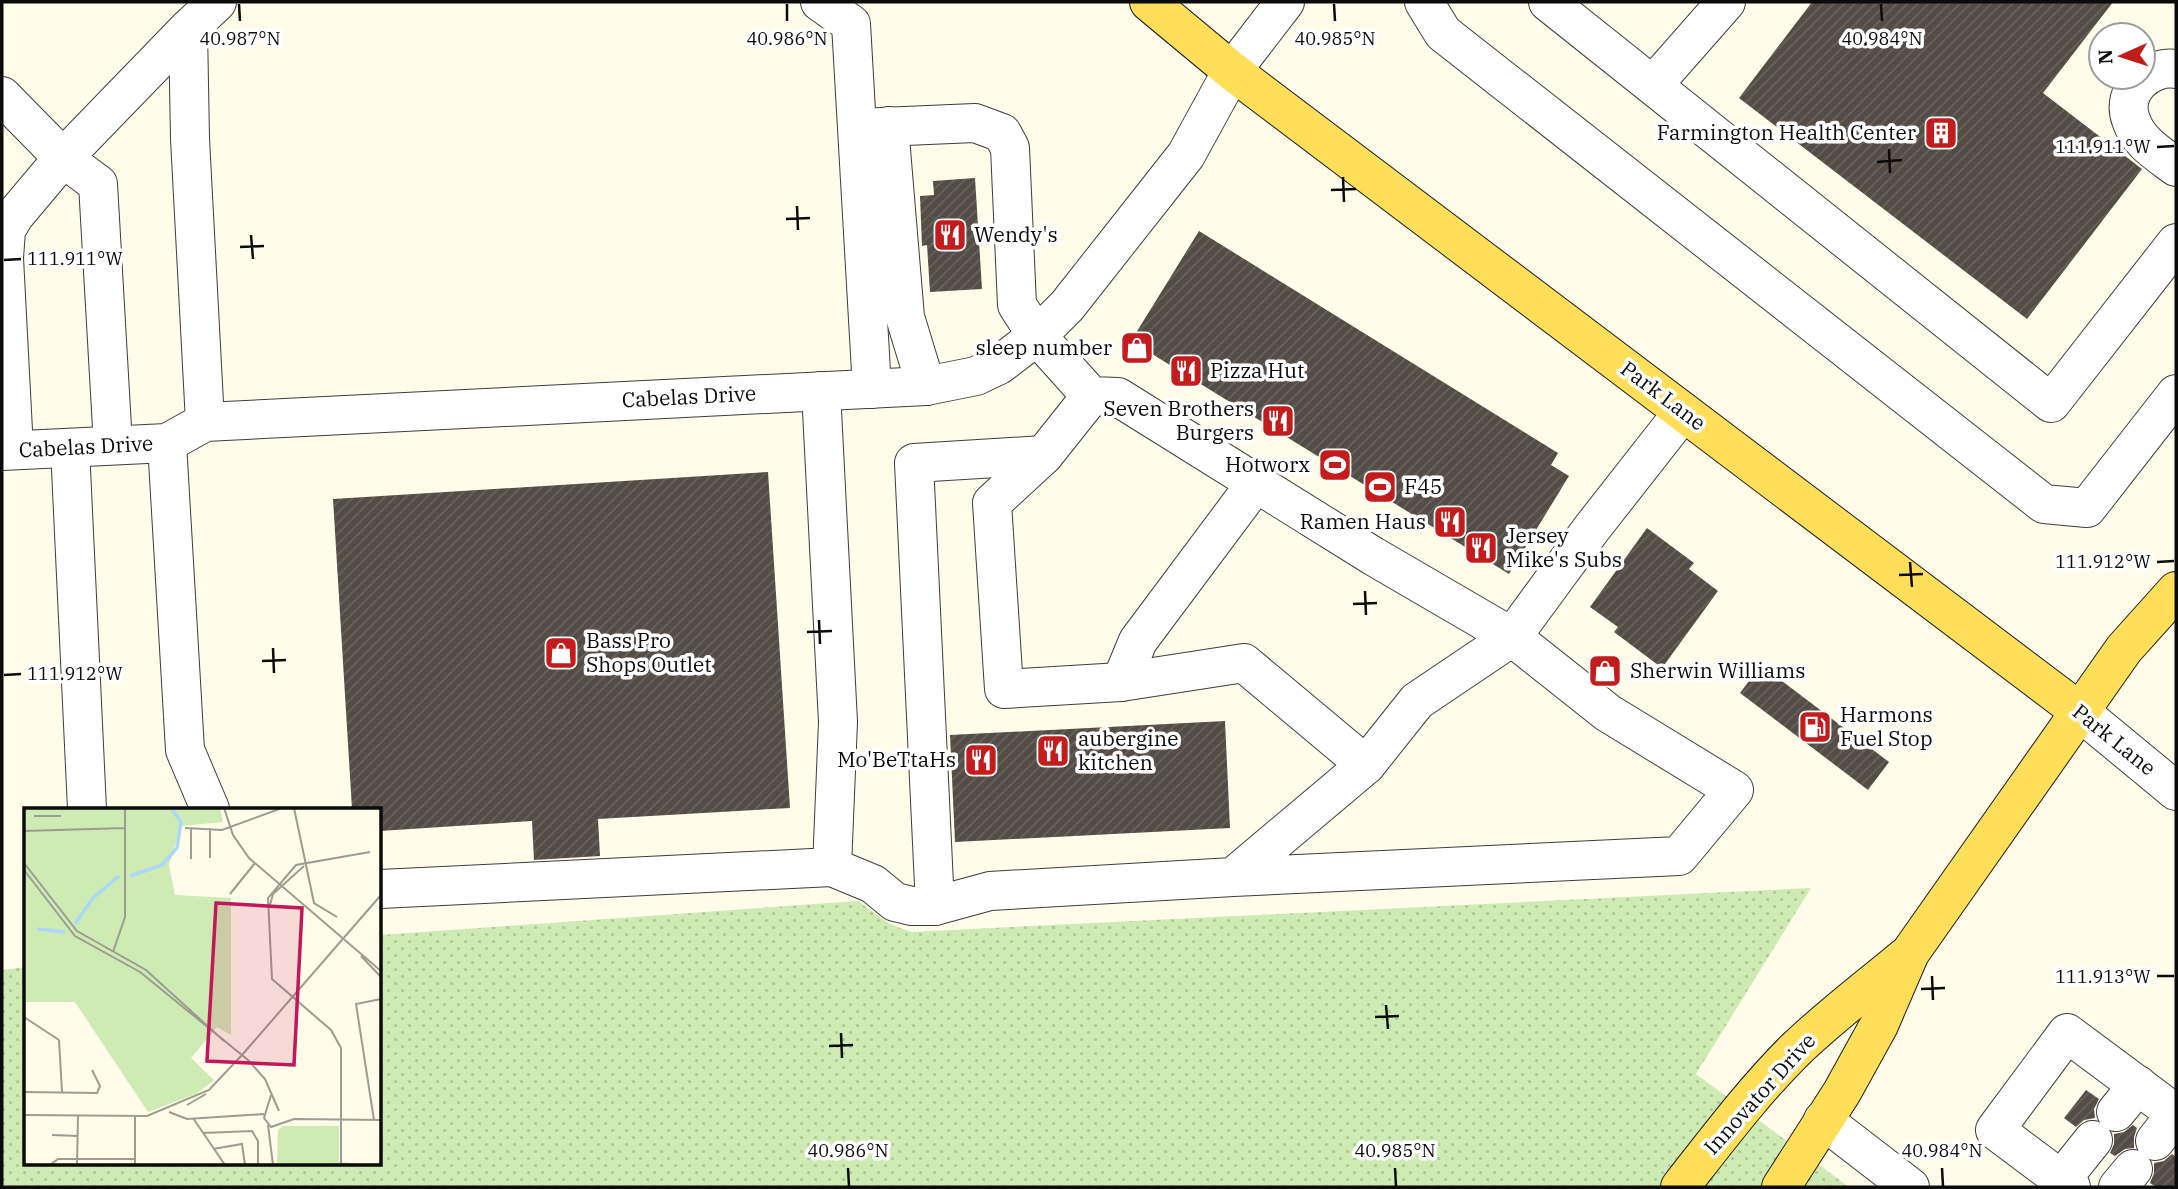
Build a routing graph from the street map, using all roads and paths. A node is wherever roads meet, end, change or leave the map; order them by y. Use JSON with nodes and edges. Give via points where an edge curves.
{"nodes":[{"id":1,"x":217,"y":2,"type":"edge"},
{"id":2,"x":820,"y":2,"type":"edge"},
{"id":3,"x":1149,"y":2,"type":"edge"},
{"id":4,"x":1285,"y":2,"type":"edge"},
{"id":5,"x":1424,"y":2,"type":"edge"},
{"id":6,"x":1548,"y":2,"type":"edge"},
{"id":7,"x":1727,"y":2,"type":"edge"},
{"id":8,"x":188,"y":29,"type":"junction"},
{"id":9,"x":2176,"y":69,"type":"edge"},
{"id":10,"x":1232,"y":71,"type":"junction"},
{"id":11,"x":1653,"y":85,"type":"junction"},
{"id":12,"x":2,"y":96,"type":"edge"},
{"id":13,"x":874,"y":127,"type":"junction"},
{"id":14,"x":63,"y":158,"type":"junction"},
{"id":15,"x":2176,"y":167,"type":"edge"},
{"id":16,"x":2176,"y":243,"type":"edge"},
{"id":17,"x":1037,"y":336,"type":"junction"},
{"id":18,"x":926,"y":386,"type":"junction"},
{"id":19,"x":872,"y":388,"type":"junction"},
{"id":20,"x":821,"y":391,"type":"junction"},
{"id":21,"x":2176,"y":394,"type":"edge"},
{"id":22,"x":1091,"y":396,"type":"junction"},
{"id":23,"x":1683,"y":412,"type":"junction"},
{"id":24,"x":205,"y":422,"type":"junction"},
{"id":25,"x":167,"y":443,"type":"junction"},
{"id":26,"x":113,"y":445,"type":"junction"},
{"id":27,"x":70,"y":448,"type":"junction"},
{"id":28,"x":8,"y":451,"type":"edge"},
{"id":29,"x":1044,"y":455,"type":"junction"},
{"id":30,"x":1256,"y":483,"type":"junction"},
{"id":31,"x":2176,"y":591,"type":"edge"},
{"id":32,"x":1512,"y":637,"type":"junction"},
{"id":33,"x":1121,"y":682,"type":"junction"},
{"id":34,"x":2079,"y":711,"type":"junction"},
{"id":35,"x":1366,"y":765,"type":"junction"},
{"id":36,"x":2176,"y":791,"type":"edge"},
{"id":37,"x":87,"y":808,"type":"edge"},
{"id":38,"x":210,"y":808,"type":"edge"},
{"id":39,"x":832,"y":867,"type":"junction"},
{"id":40,"x":1234,"y":877,"type":"junction"},
{"id":41,"x":382,"y":888,"type":"edge"},
{"id":42,"x":935,"y":906,"type":"junction"},
{"id":43,"x":1910,"y":953,"type":"junction"},
{"id":44,"x":2116,"y":1113,"type":"junction"},
{"id":45,"x":1823,"y":1120,"type":"junction"},
{"id":46,"x":2152,"y":1145,"type":"edge"},
{"id":47,"x":2066,"y":1183,"type":"edge"},
{"id":48,"x":1680,"y":1187,"type":"edge"},
{"id":49,"x":1781,"y":1187,"type":"edge"},
{"id":50,"x":1910,"y":1187,"type":"edge"}],
"edges":[{"from":1,"to":8,"type":"street"},
{"from":2,"to":13,"type":"street","via":[[851,24]]},
{"from":3,"to":10,"type":"main road","name":"Park Lane"},
{"from":4,"to":10,"type":"street","name":"Cabelas Drive"},
{"from":5,"to":21,"type":"street","via":[[1443,33],[2044,504],[2087,508]]},
{"from":6,"to":11,"type":"street"},
{"from":7,"to":11,"type":"street"},
{"from":8,"to":14,"type":"street"},
{"from":8,"to":24,"type":"street"},
{"from":9,"to":15,"type":"street","via":[[2162,67],[2142,79],[2129,98],[2130,119],[2144,143]]},
{"from":10,"to":17,"type":"street","name":"Cabelas Drive","via":[[1186,155],[1067,306]]},
{"from":10,"to":23,"type":"main road","name":"Park Lane"},
{"from":11,"to":16,"type":"street","via":[[2052,403]]},
{"from":12,"to":14,"type":"street"},
{"from":13,"to":17,"type":"street","via":[[975,123],[1002,133],[1010,148],[1017,305]]},
{"from":13,"to":18,"type":"street","via":[[905,317]]},
{"from":13,"to":19,"type":"street"},
{"from":14,"to":26,"type":"street","via":[[98,184]]},
{"from":14,"to":28,"type":"street","via":[[6,230]]},
{"from":17,"to":18,"type":"street","name":"Cabelas Drive","via":[[976,376]]},
{"from":17,"to":22,"type":"street"},
{"from":18,"to":19,"type":"street","name":"Cabelas Drive"},
{"from":19,"to":20,"type":"street","name":"Cabelas Drive"},
{"from":20,"to":24,"type":"street","name":"Cabelas Drive"},
{"from":20,"to":39,"type":"street","via":[[838,722]]},
{"from":22,"to":29,"type":"street"},
{"from":22,"to":30,"type":"street","via":[[1118,397]]},
{"from":23,"to":32,"type":"street"},
{"from":23,"to":34,"type":"main road","name":"Park Lane"},
{"from":24,"to":25,"type":"street","name":"Cabelas Drive"},
{"from":25,"to":26,"type":"street","name":"Cabelas Drive"},
{"from":25,"to":38,"type":"street","via":[[185,750]]},
{"from":26,"to":27,"type":"street","name":"Cabelas Drive"},
{"from":27,"to":28,"type":"street","name":"Cabelas Drive"},
{"from":27,"to":37,"type":"street"},
{"from":29,"to":33,"type":"street","via":[[992,503],[1004,689]]},
{"from":29,"to":42,"type":"street","via":[[914,463]]},
{"from":30,"to":32,"type":"street"},
{"from":30,"to":33,"type":"street","via":[[1138,641]]},
{"from":31,"to":34,"type":"main road","name":"Innovator Drive","via":[[2124,649]]},
{"from":32,"to":35,"type":"street","via":[[1418,701]]},
{"from":32,"to":40,"type":"street","via":[[1608,713],[1734,790],[1679,856]]},
{"from":33,"to":35,"type":"street","via":[[1244,663]]},
{"from":34,"to":36,"type":"street","name":"Park Lane"},
{"from":34,"to":43,"type":"main road","name":"Innovator Drive"},
{"from":35,"to":40,"type":"street"},
{"from":39,"to":41,"type":"street"},
{"from":39,"to":42,"type":"street","via":[[873,884],[895,902]]},
{"from":40,"to":42,"type":"street","via":[[990,891]]},
{"from":43,"to":45,"type":"main road","name":"Innovator Drive","via":[[1879,1025]]},
{"from":43,"to":48,"type":"main road","name":"Innovator Drive","via":[[1796,1050]]},
{"from":44,"to":46,"type":"street"},
{"from":44,"to":47,"type":"street"},
{"from":44,"to":47,"type":"street","via":[[2067,1032],[1995,1130]]},
{"from":45,"to":49,"type":"main road","name":"Innovator Drive"},
{"from":45,"to":50,"type":"street"}]}
